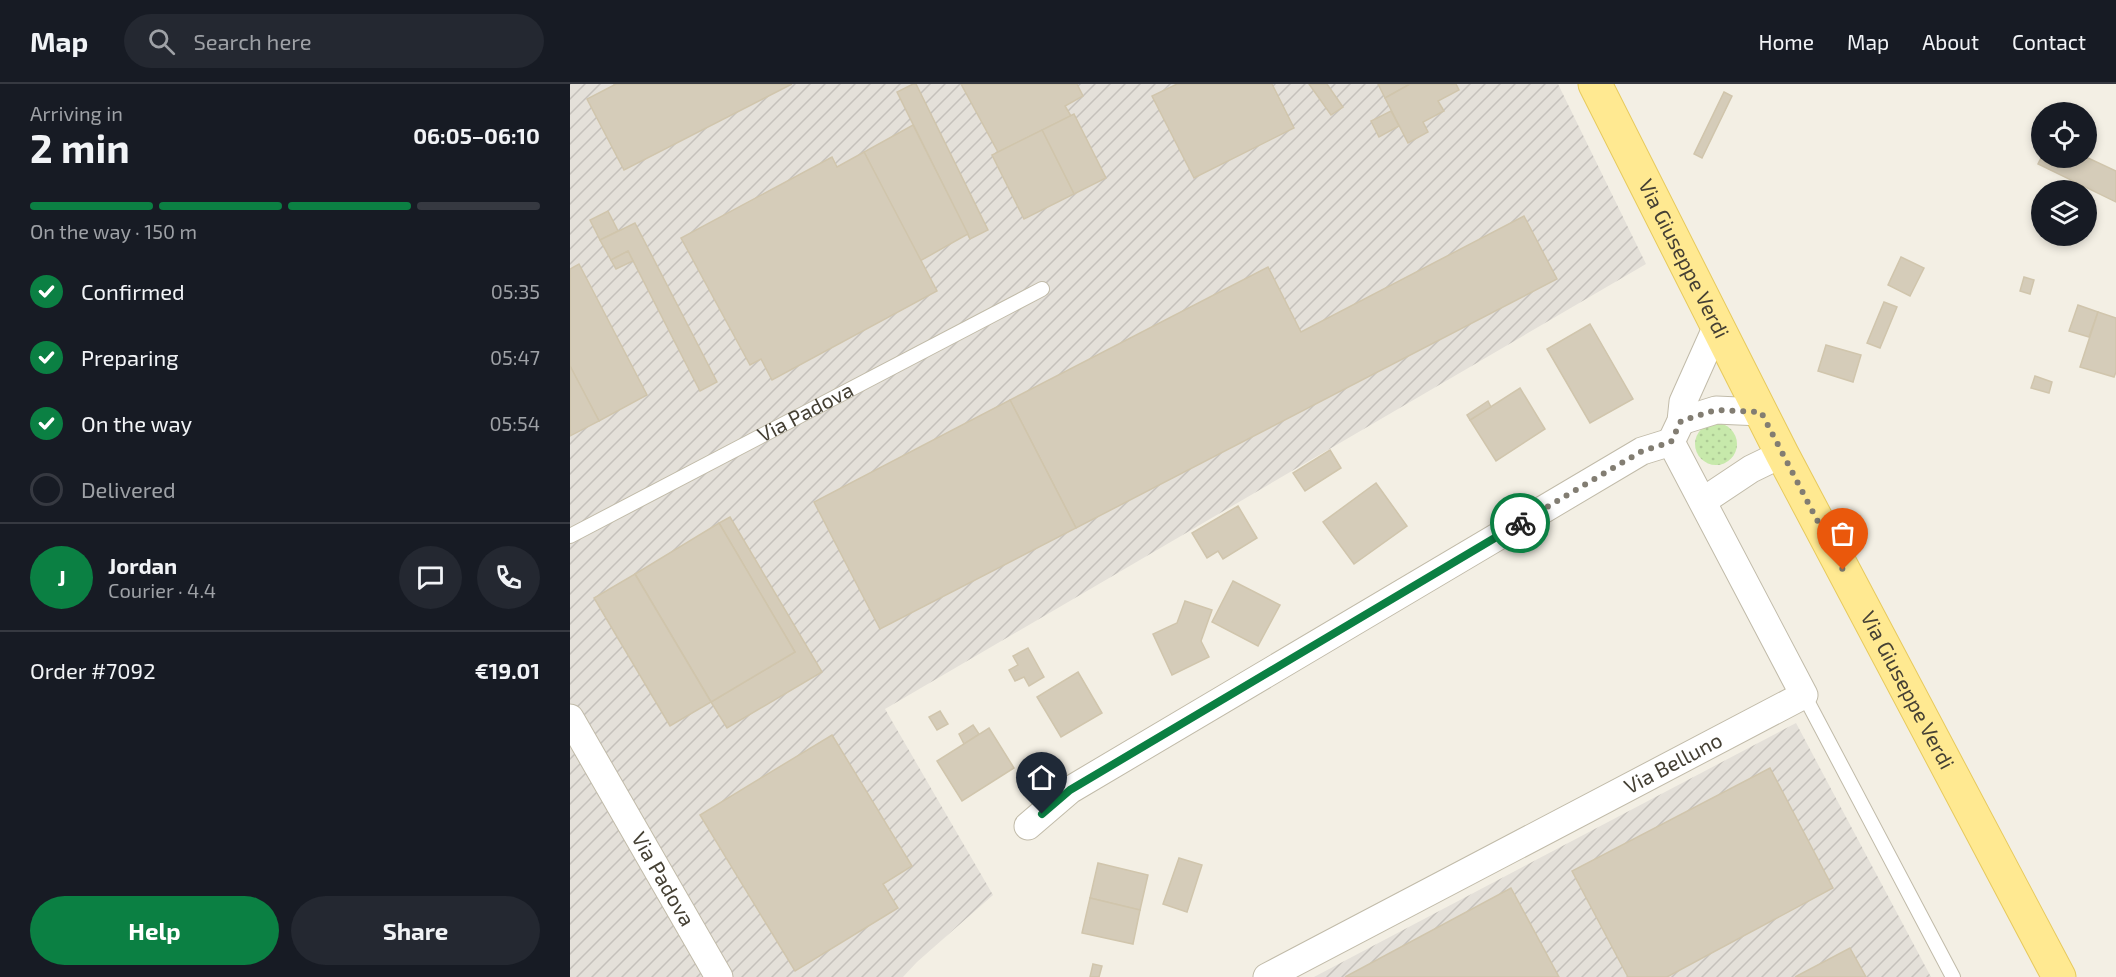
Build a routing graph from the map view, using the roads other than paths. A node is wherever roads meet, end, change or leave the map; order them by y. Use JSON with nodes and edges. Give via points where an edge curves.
{"nodes":[{"id":1,"x":1594,"y":84,"type":"edge"},
{"id":2,"x":1042,"y":290,"type":"dead end"},
{"id":3,"x":1717,"y":326,"type":"junction"},
{"id":4,"x":1761,"y":412,"type":"junction"},
{"id":5,"x":1676,"y":432,"type":"junction"},
{"id":6,"x":1782,"y":454,"type":"junction"},
{"id":7,"x":1703,"y":501,"type":"junction"},
{"id":8,"x":570,"y":536,"type":"edge"},
{"id":9,"x":1804,"y":695,"type":"junction"},
{"id":10,"x":570,"y":718,"type":"edge"},
{"id":11,"x":1028,"y":826,"type":"dead end"},
{"id":12,"x":719,"y":977,"type":"edge"},
{"id":13,"x":1267,"y":977,"type":"edge"},
{"id":14,"x":1953,"y":977,"type":"edge"},
{"id":15,"x":2059,"y":977,"type":"edge"}],
"edges":[{"from":1,"to":3,"type":"main road","name":"Via Giuseppe Verdi"},
{"from":2,"to":8,"type":"lane","name":"Via Padova"},
{"from":3,"to":4,"type":"main road","name":"Via Giuseppe Verdi"},
{"from":3,"to":5,"type":"street","via":[[1683,402]]},
{"from":4,"to":5,"type":"street","via":[[1716,410]]},
{"from":4,"to":6,"type":"main road","name":"Via Giuseppe Verdi"},
{"from":5,"to":7,"type":"street"},
{"from":5,"to":11,"type":"street","via":[[1079,784]]},
{"from":6,"to":7,"type":"street"},
{"from":6,"to":15,"type":"main road","name":"Via Giuseppe Verdi"},
{"from":7,"to":9,"type":"street"},
{"from":9,"to":13,"type":"street","name":"Via Belluno"},
{"from":9,"to":14,"type":"lane"},
{"from":10,"to":12,"type":"street","name":"Via Padova"}]}
